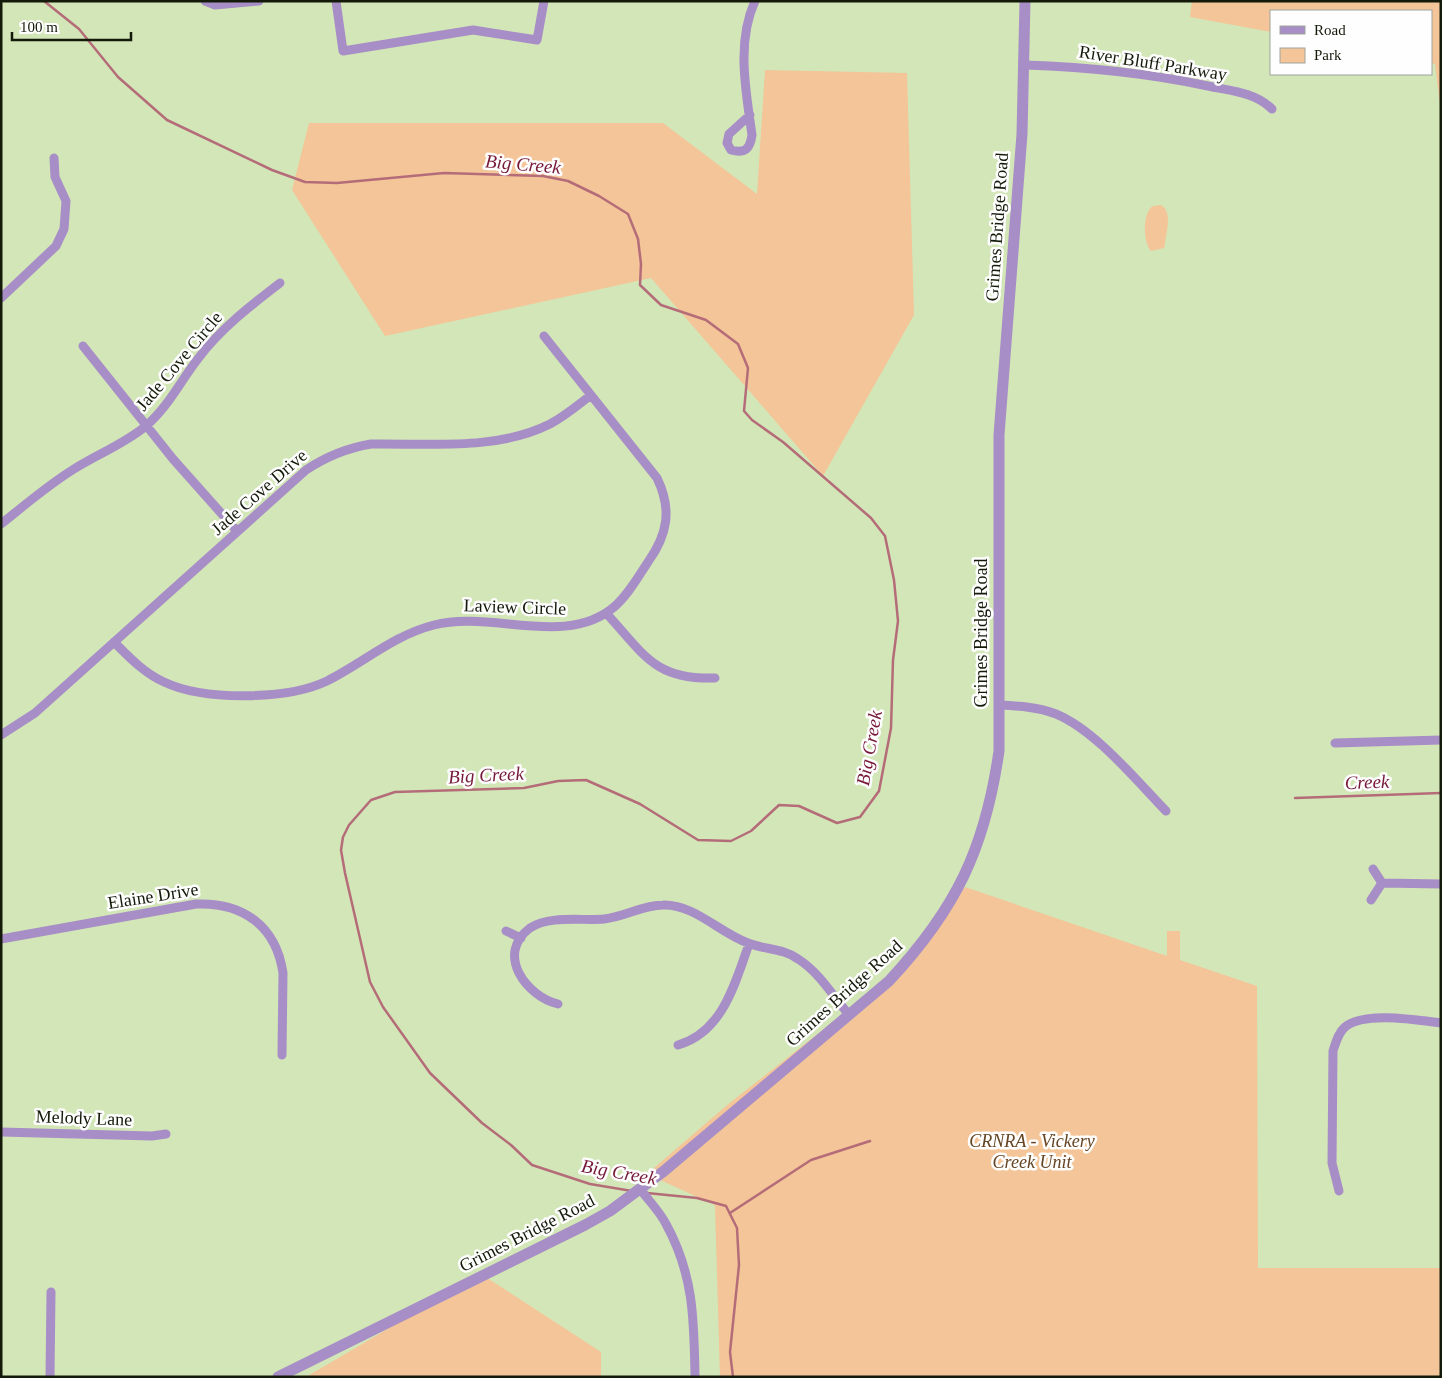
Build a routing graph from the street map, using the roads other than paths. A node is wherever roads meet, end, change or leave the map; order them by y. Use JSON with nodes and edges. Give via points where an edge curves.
{"nodes":[{"id":1,"x":205,"y":1,"type":"edge"},
{"id":2,"x":259,"y":1,"type":"edge"},
{"id":3,"x":336,"y":1,"type":"edge"},
{"id":4,"x":544,"y":1,"type":"edge"},
{"id":5,"x":755,"y":1,"type":"edge"},
{"id":6,"x":1025,"y":1,"type":"edge"},
{"id":7,"x":1025,"y":65,"type":"junction"},
{"id":8,"x":1272,"y":109,"type":"dead end"},
{"id":9,"x":750,"y":115,"type":"dead end"},
{"id":10,"x":54,"y":158,"type":"dead end"},
{"id":11,"x":280,"y":283,"type":"dead end"},
{"id":12,"x":1,"y":298,"type":"edge"},
{"id":13,"x":544,"y":336,"type":"dead end"},
{"id":14,"x":83,"y":346,"type":"dead end"},
{"id":15,"x":591,"y":395,"type":"junction"},
{"id":16,"x":146,"y":426,"type":"junction"},
{"id":17,"x":1,"y":524,"type":"edge"},
{"id":18,"x":237,"y":531,"type":"junction"},
{"id":19,"x":606,"y":613,"type":"junction"},
{"id":20,"x":114,"y":642,"type":"junction"},
{"id":21,"x":715,"y":678,"type":"dead end"},
{"id":22,"x":1000,"y":705,"type":"junction"},
{"id":23,"x":1,"y":735,"type":"edge"},
{"id":24,"x":1441,"y":740,"type":"edge"},
{"id":25,"x":1335,"y":743,"type":"dead end"},
{"id":26,"x":1166,"y":811,"type":"dead end"},
{"id":27,"x":1373,"y":870,"type":"dead end"},
{"id":28,"x":1382,"y":883,"type":"junction"},
{"id":29,"x":1441,"y":884,"type":"edge"},
{"id":30,"x":1371,"y":900,"type":"dead end"},
{"id":31,"x":506,"y":931,"type":"dead end"},
{"id":32,"x":521,"y":938,"type":"junction"},
{"id":33,"x":1,"y":940,"type":"edge"},
{"id":34,"x":749,"y":944,"type":"junction"},
{"id":35,"x":558,"y":1004,"type":"dead end"},
{"id":36,"x":849,"y":1015,"type":"junction"},
{"id":37,"x":1441,"y":1023,"type":"edge"},
{"id":38,"x":678,"y":1045,"type":"dead end"},
{"id":39,"x":282,"y":1055,"type":"dead end"},
{"id":40,"x":1,"y":1132,"type":"edge"},
{"id":41,"x":166,"y":1134,"type":"dead end"},
{"id":42,"x":641,"y":1190,"type":"junction"},
{"id":43,"x":1339,"y":1191,"type":"dead end"},
{"id":44,"x":51,"y":1292,"type":"dead end"},
{"id":45,"x":50,"y":1377,"type":"edge"},
{"id":46,"x":278,"y":1377,"type":"edge"},
{"id":47,"x":695,"y":1377,"type":"edge"}],
"edges":[{"from":1,"to":2,"type":"street","via":[[215,5]]},
{"from":3,"to":4,"type":"street","via":[[343,51],[473,30],[537,40]]},
{"from":5,"to":9,"type":"street","via":[[747,22],[744,46]]},
{"from":6,"to":7,"type":"street","name":"Grimes Bridge Road"},
{"from":7,"to":8,"type":"street","name":"River Bluff Parkway","via":[[1090,67],[1177,80],[1252,95]]},
{"from":7,"to":22,"type":"street","name":"Grimes Bridge Road","via":[[1000,435]]},
{"from":10,"to":12,"type":"street","via":[[55,176],[66,201],[64,229],[56,246]]},
{"from":11,"to":16,"type":"street","name":"Jade Cove Circle","via":[[218,335],[169,402]]},
{"from":13,"to":15,"type":"street","name":"Laview Circle"},
{"from":14,"to":16,"type":"street"},
{"from":15,"to":18,"type":"street","name":"Jade Cove Drive","via":[[550,424],[508,439],[478,443],[371,444],[337,452],[306,470]]},
{"from":15,"to":19,"type":"street","name":"Laview Circle","via":[[657,478],[664,492],[667,511],[666,530],[658,549],[623,597]]},
{"from":16,"to":17,"type":"street","name":"Jade Cove Circle","via":[[52,484]]},
{"from":16,"to":18,"type":"street"},
{"from":18,"to":20,"type":"street","name":"Jade Cove Drive"},
{"from":19,"to":20,"type":"street","name":"Laview Circle","via":[[586,623],[565,627],[478,620],[435,624],[396,639],[324,682],[272,694],[209,694],[179,689],[146,672]]},
{"from":19,"to":21,"type":"street","via":[[661,670],[690,679]]},
{"from":20,"to":23,"type":"street","name":"Jade Cove Drive","via":[[34,713]]},
{"from":22,"to":26,"type":"street","via":[[1039,709],[1076,724]]},
{"from":22,"to":36,"type":"street","name":"Grimes Bridge Road","via":[[993,794],[982,834],[964,879],[918,950],[889,981]]},
{"from":24,"to":25,"type":"street"},
{"from":27,"to":28,"type":"street"},
{"from":28,"to":29,"type":"street"},
{"from":28,"to":30,"type":"street"},
{"from":31,"to":32,"type":"street"},
{"from":32,"to":34,"type":"street","via":[[532,927],[545,922],[606,919],[664,904],[688,910]]},
{"from":32,"to":35,"type":"street","via":[[515,957],[520,977],[542,998]]},
{"from":33,"to":39,"type":"street","name":"Elaine Drive","via":[[196,904],[232,907],[250,916],[266,930],[277,948],[283,973]]},
{"from":34,"to":36,"type":"street","via":[[782,951],[800,959]]},
{"from":34,"to":38,"type":"street","via":[[720,1014],[697,1037]]},
{"from":36,"to":42,"type":"street","name":"Grimes Bridge Road"},
{"from":37,"to":43,"type":"street","via":[[1370,1018],[1357,1020],[1345,1027],[1337,1039],[1333,1051],[1332,1163]]},
{"from":40,"to":41,"type":"street","name":"Melody Lane"},
{"from":42,"to":46,"type":"street","name":"Grimes Bridge Road","via":[[585,1225]]},
{"from":42,"to":47,"type":"street","via":[[666,1223],[684,1265],[692,1296]]},
{"from":44,"to":45,"type":"street"}]}
